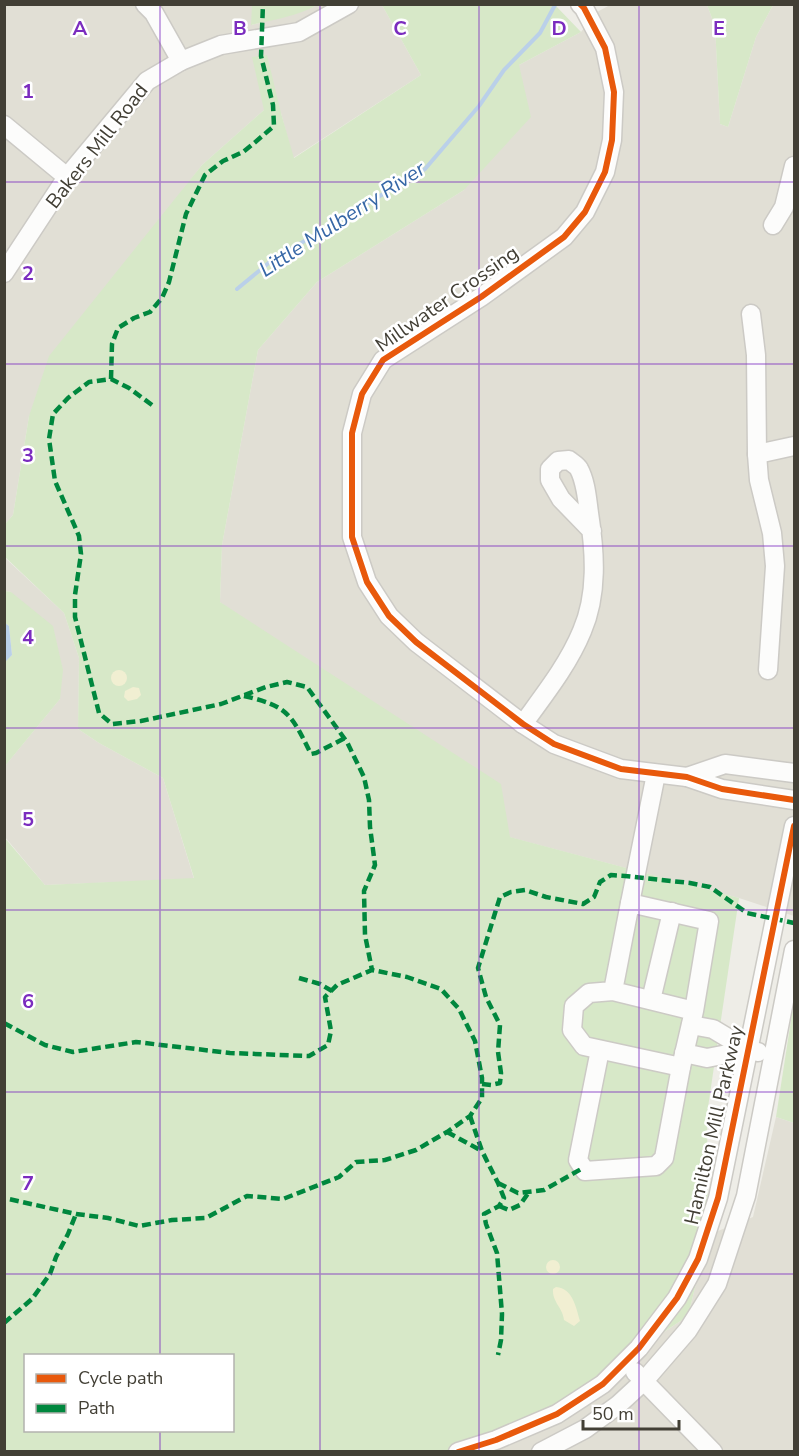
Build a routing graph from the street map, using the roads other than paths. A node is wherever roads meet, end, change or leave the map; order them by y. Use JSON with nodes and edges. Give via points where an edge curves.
{"nodes":[{"id":1,"x":145,"y":4,"type":"edge"},
{"id":2,"x":349,"y":4,"type":"edge"},
{"id":3,"x":580,"y":4,"type":"edge"},
{"id":4,"x":181,"y":61,"type":"junction"},
{"id":5,"x":4,"y":125,"type":"edge"},
{"id":6,"x":795,"y":166,"type":"edge"},
{"id":7,"x":67,"y":177,"type":"junction"},
{"id":8,"x":773,"y":225,"type":"dead end"},
{"id":9,"x":4,"y":273,"type":"edge"},
{"id":10,"x":751,"y":314,"type":"dead end"},
{"id":11,"x":795,"y":446,"type":"edge"},
{"id":12,"x":757,"y":454,"type":"junction"},
{"id":13,"x":592,"y":531,"type":"dead end"},
{"id":14,"x":768,"y":670,"type":"dead end"},
{"id":15,"x":523,"y":724,"type":"junction"},
{"id":16,"x":795,"y":773,"type":"edge"},
{"id":17,"x":656,"y":774,"type":"junction"},
{"id":18,"x":687,"y":777,"type":"junction"},
{"id":19,"x":795,"y":800,"type":"edge"},
{"id":20,"x":795,"y":826,"type":"edge"},
{"id":21,"x":630,"y":903,"type":"junction"},
{"id":22,"x":672,"y":912,"type":"junction"},
{"id":23,"x":795,"y":950,"type":"edge"},
{"id":24,"x":613,"y":991,"type":"junction"},
{"id":25,"x":651,"y":1000,"type":"junction"},
{"id":26,"x":692,"y":1018,"type":"junction"},
{"id":27,"x":600,"y":1050,"type":"junction"},
{"id":28,"x":748,"y":1050,"type":"junction"},
{"id":29,"x":774,"y":1055,"type":"junction"},
{"id":30,"x":683,"y":1060,"type":"junction"},
{"id":31,"x":625,"y":1362,"type":"junction"},
{"id":32,"x":644,"y":1381,"type":"junction"},
{"id":33,"x":458,"y":1452,"type":"edge"},
{"id":34,"x":541,"y":1452,"type":"edge"},
{"id":35,"x":713,"y":1452,"type":"edge"}],
"edges":[{"from":1,"to":4,"type":"street"},
{"from":2,"to":4,"type":"street","name":"Bakers Mill Road","via":[[299,32],[221,45]]},
{"from":3,"to":15,"type":"street","name":"Millwater Crossing","via":[[605,48],[614,92],[612,140],[605,172],[585,212],[555,244],[382,360],[362,394],[352,432],[352,537],[367,582],[389,616],[416,642]]},
{"from":4,"to":7,"type":"street","name":"Bakers Mill Road","via":[[147,81]]},
{"from":5,"to":7,"type":"street"},
{"from":6,"to":8,"type":"street","via":[[784,207]]},
{"from":7,"to":9,"type":"street","name":"Bakers Mill Road"},
{"from":10,"to":12,"type":"street","via":[[756,355]]},
{"from":11,"to":12,"type":"street"},
{"from":12,"to":14,"type":"street","via":[[775,566]]},
{"from":13,"to":15,"type":"street","via":[[594,570],[583,630],[569,659]]},
{"from":15,"to":17,"type":"street","name":"Millwater Crossing","via":[[554,744],[621,769]]},
{"from":16,"to":18,"type":"street","name":"Millwater Crossing","via":[[725,764]]},
{"from":17,"to":18,"type":"street","name":"Millwater Crossing"},
{"from":17,"to":21,"type":"street"},
{"from":18,"to":19,"type":"street","name":"Millwater Crossing","via":[[722,789]]},
{"from":20,"to":28,"type":"street","name":"Hamilton Mill Parkway"},
{"from":21,"to":22,"type":"street"},
{"from":21,"to":24,"type":"street"},
{"from":22,"to":25,"type":"street"},
{"from":22,"to":26,"type":"street","via":[[709,921]]},
{"from":23,"to":29,"type":"street"},
{"from":24,"to":25,"type":"street"},
{"from":24,"to":27,"type":"street","via":[[589,993],[574,1006],[572,1030],[584,1046]]},
{"from":25,"to":26,"type":"street"},
{"from":26,"to":28,"type":"street"},
{"from":26,"to":30,"type":"street"},
{"from":27,"to":30,"type":"street"},
{"from":27,"to":30,"type":"street","via":[[578,1160],[585,1171],[656,1166],[664,1158]]},
{"from":28,"to":29,"type":"street"},
{"from":28,"to":30,"type":"street"},
{"from":28,"to":31,"type":"street","name":"Hamilton Mill Parkway","via":[[718,1198],[698,1259],[676,1298]]},
{"from":29,"to":32,"type":"street","via":[[746,1196],[717,1284],[688,1330]]},
{"from":31,"to":32,"type":"street"},
{"from":31,"to":33,"type":"street","name":"Hamilton Mill Parkway","via":[[603,1384],[557,1414]]},
{"from":32,"to":34,"type":"street","via":[[585,1429]]},
{"from":32,"to":35,"type":"street"}]}
